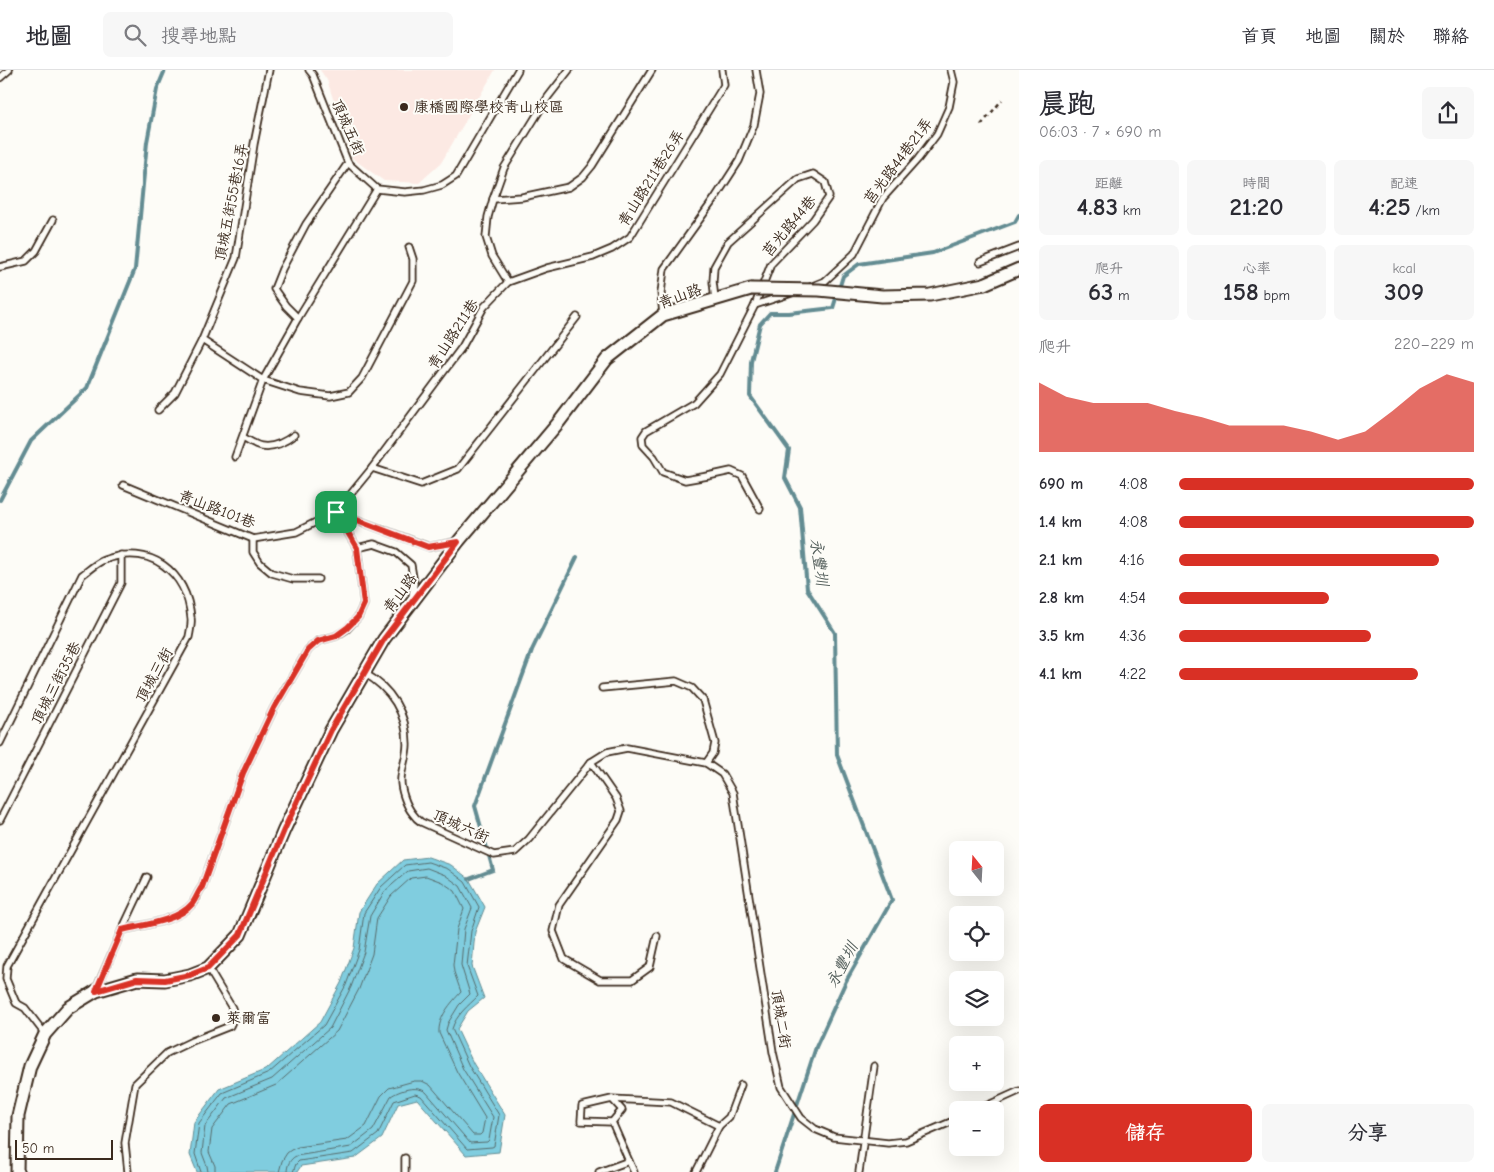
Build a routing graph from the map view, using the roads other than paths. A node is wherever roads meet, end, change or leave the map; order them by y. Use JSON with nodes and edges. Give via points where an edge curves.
{"nodes":[{"id":1,"x":9,"y":70,"type":"edge"},
{"id":2,"x":269,"y":70,"type":"edge"},
{"id":3,"x":309,"y":70,"type":"edge"},
{"id":4,"x":518,"y":70,"type":"edge"},
{"id":5,"x":569,"y":70,"type":"edge"},
{"id":6,"x":652,"y":70,"type":"edge"},
{"id":7,"x":722,"y":70,"type":"edge"},
{"id":8,"x":756,"y":70,"type":"edge"},
{"id":9,"x":952,"y":70,"type":"edge"},
{"id":10,"x":0,"y":78,"type":"edge"},
{"id":11,"x":348,"y":163,"type":"junction"},
{"id":12,"x":377,"y":189,"type":"junction"},
{"id":13,"x":493,"y":199,"type":"junction"},
{"id":14,"x":53,"y":220,"type":"dead end"},
{"id":15,"x":409,"y":246,"type":"dead end"},
{"id":16,"x":1019,"y":247,"type":"edge"},
{"id":17,"x":980,"y":262,"type":"dead end"},
{"id":18,"x":0,"y":267,"type":"edge"},
{"id":19,"x":1019,"y":269,"type":"edge"},
{"id":20,"x":508,"y":282,"type":"junction"},
{"id":21,"x":715,"y":299,"type":"junction"},
{"id":22,"x":755,"y":305,"type":"junction"},
{"id":23,"x":663,"y":315,"type":"junction"},
{"id":24,"x":577,"y":317,"type":"dead end"},
{"id":25,"x":298,"y":318,"type":"junction"},
{"id":26,"x":202,"y":340,"type":"junction"},
{"id":27,"x":264,"y":380,"type":"junction"},
{"id":28,"x":158,"y":410,"type":"dead end"},
{"id":29,"x":294,"y":435,"type":"dead end"},
{"id":30,"x":243,"y":437,"type":"junction"},
{"id":31,"x":235,"y":457,"type":"dead end"},
{"id":32,"x":372,"y":468,"type":"junction"},
{"id":33,"x":123,"y":485,"type":"dead end"},
{"id":34,"x":760,"y":509,"type":"dead end"},
{"id":35,"x":336,"y":512,"type":"junction"},
{"id":36,"x":253,"y":539,"type":"junction"},
{"id":37,"x":458,"y":542,"type":"junction"},
{"id":38,"x":357,"y":548,"type":"junction"},
{"id":39,"x":121,"y":555,"type":"junction"},
{"id":40,"x":318,"y":579,"type":"dead end"},
{"id":41,"x":412,"y":602,"type":"junction"},
{"id":42,"x":364,"y":673,"type":"junction"},
{"id":43,"x":602,"y":688,"type":"dead end"},
{"id":44,"x":0,"y":743,"type":"edge"},
{"id":45,"x":591,"y":762,"type":"junction"},
{"id":46,"x":706,"y":763,"type":"junction"},
{"id":47,"x":0,"y":820,"type":"edge"},
{"id":48,"x":147,"y":877,"type":"dead end"},
{"id":49,"x":122,"y":930,"type":"junction"},
{"id":50,"x":657,"y":936,"type":"dead end"},
{"id":51,"x":208,"y":968,"type":"junction"},
{"id":52,"x":96,"y":991,"type":"junction"},
{"id":53,"x":46,"y":1034,"type":"junction"},
{"id":54,"x":874,"y":1066,"type":"dead end"},
{"id":55,"x":741,"y":1085,"type":"dead end"},
{"id":56,"x":1019,"y":1091,"type":"edge"},
{"id":57,"x":612,"y":1099,"type":"junction"},
{"id":58,"x":997,"y":1101,"type":"edge"},
{"id":59,"x":612,"y":1122,"type":"junction"},
{"id":60,"x":949,"y":1123,"type":"edge"},
{"id":61,"x":719,"y":1126,"type":"junction"},
{"id":62,"x":862,"y":1141,"type":"junction"},
{"id":63,"x":405,"y":1158,"type":"dead end"},
{"id":64,"x":629,"y":1161,"type":"junction"},
{"id":65,"x":17,"y":1172,"type":"edge"},
{"id":66,"x":128,"y":1172,"type":"edge"},
{"id":67,"x":405,"y":1172,"type":"edge"},
{"id":68,"x":599,"y":1172,"type":"edge"},
{"id":69,"x":634,"y":1172,"type":"edge"},
{"id":70,"x":696,"y":1172,"type":"edge"},
{"id":71,"x":859,"y":1172,"type":"edge"}],
"edges":[{"from":1,"to":10,"type":"lane"},
{"from":2,"to":26,"type":"lane","name":"頂城五街55巷16弄","via":[[236,258]]},
{"from":3,"to":11,"type":"lane","name":"頂城五街"},
{"from":4,"to":12,"type":"lane","via":[[456,176],[442,185],[424,190]]},
{"from":5,"to":13,"type":"lane","via":[[548,97],[504,168]]},
{"from":6,"to":13,"type":"lane","via":[[583,177],[561,189]]},
{"from":7,"to":20,"type":"lane","name":"青山路211巷26弄","via":[[724,85],[630,237],[593,257]]},
{"from":8,"to":23,"type":"lane","via":[[760,94],[754,125],[739,161],[664,269]]},
{"from":9,"to":22,"type":"lane","name":"莒光路44巷21弄","via":[[954,82],[949,107],[937,134],[883,198],[854,254],[825,282]]},
{"from":11,"to":12,"type":"lane","name":"頂城五街"},
{"from":11,"to":25,"type":"lane","via":[[306,224],[274,289]]},
{"from":12,"to":25,"type":"lane"},
{"from":13,"to":20,"type":"lane","via":[[486,237],[492,256]]},
{"from":14,"to":18,"type":"lane","via":[[36,251],[26,261]]},
{"from":15,"to":27,"type":"lane","via":[[413,281],[362,378],[349,392],[330,396],[300,392]]},
{"from":16,"to":17,"type":"lane"},
{"from":19,"to":21,"type":"street","name":"青山路","bridge":true,"via":[[984,284],[930,295],[882,296],[819,290],[751,289]]},
{"from":20,"to":32,"type":"lane","name":"青山路211巷","via":[[484,307],[462,347]]},
{"from":21,"to":22,"type":"lane","name":"莒光路44巷","via":[[714,266],[728,242],[798,178],[813,174],[825,182],[829,197],[813,220],[771,264]]},
{"from":21,"to":23,"type":"street","name":"青山路"},
{"from":22,"to":34,"type":"lane","via":[[720,374],[694,403],[646,431],[642,437],[643,445],[663,472],[685,480],[731,471],[742,476]]},
{"from":23,"to":37,"type":"street","name":"青山路","via":[[607,359],[559,422]]},
{"from":24,"to":32,"type":"lane","via":[[458,468],[421,484]]},
{"from":25,"to":27,"type":"lane"},
{"from":26,"to":27,"type":"lane"},
{"from":26,"to":28,"type":"lane","name":"頂城五街55巷16弄","via":[[175,393]]},
{"from":27,"to":30,"type":"lane"},
{"from":29,"to":30,"type":"lane","via":[[286,442],[260,446]]},
{"from":30,"to":31,"type":"lane"},
{"from":32,"to":35,"type":"lane","name":"青山路211巷"},
{"from":33,"to":36,"type":"lane","name":"青山路101巷"},
{"from":35,"to":36,"type":"lane","name":"青山路101巷","via":[[296,532]]},
{"from":35,"to":37,"type":"lane","via":[[428,547]]},
{"from":35,"to":38,"type":"lane"},
{"from":36,"to":40,"type":"lane","via":[[253,552],[272,573],[294,579]]},
{"from":37,"to":41,"type":"street","name":"青山路"},
{"from":38,"to":41,"type":"lane","via":[[374,544],[396,552],[411,565],[414,583]]},
{"from":38,"to":49,"type":"lane","via":[[364,604],[358,617],[336,636],[318,641],[308,650],[274,708],[243,773],[202,887],[193,903],[183,912],[161,921]]},
{"from":39,"to":44,"type":"lane","name":"頂城三街","via":[[102,560],[82,574]]},
{"from":39,"to":47,"type":"lane","name":"頂城三街35巷","via":[[121,583]]},
{"from":39,"to":53,"type":"lane","name":"頂城三街","via":[[139,554],[166,566],[177,577],[189,604],[189,637],[7,966],[6,979],[16,1003],[25,1008]]},
{"from":41,"to":42,"type":"street","name":"青山路"},
{"from":42,"to":45,"type":"lane","name":"頂城六街","via":[[376,680],[401,711],[407,746],[400,780],[412,814],[421,822],[494,854],[515,852],[530,840]]},
{"from":42,"to":51,"type":"street","name":"青山路","via":[[323,746],[240,935]]},
{"from":43,"to":46,"type":"lane","via":[[676,681],[692,688],[703,700],[715,742]]},
{"from":45,"to":46,"type":"lane","name":"頂城六街","via":[[607,752],[627,748]]},
{"from":45,"to":50,"type":"lane","via":[[616,798],[620,812],[618,820],[560,905],[553,931],[564,959],[600,980],[632,980],[650,967]]},
{"from":46,"to":62,"type":"lane","name":"頂城二街","via":[[722,774],[733,793],[781,1087],[800,1118],[815,1129],[834,1137]]},
{"from":48,"to":49,"type":"lane"},
{"from":49,"to":52,"type":"lane"},
{"from":51,"to":52,"type":"street","name":"青山路","via":[[182,977],[137,979]]},
{"from":51,"to":66,"type":"lane","via":[[234,1017],[230,1026],[167,1053],[135,1084],[124,1143]]},
{"from":52,"to":53,"type":"street","name":"青山路","via":[[68,1008]]},
{"from":53,"to":65,"type":"street","name":"青山路","via":[[30,1066],[18,1116]]},
{"from":54,"to":62,"type":"lane"},
{"from":55,"to":61,"type":"lane","via":[[729,1117]]},
{"from":56,"to":58,"type":"lane"},
{"from":57,"to":59,"type":"lane","via":[[622,1110]]},
{"from":57,"to":59,"type":"lane","via":[[582,1106],[581,1121]]},
{"from":57,"to":61,"type":"lane","via":[[671,1102]]},
{"from":59,"to":64,"type":"lane"},
{"from":60,"to":62,"type":"lane","name":"頂城二街","via":[[906,1141]]},
{"from":61,"to":70,"type":"lane"},
{"from":62,"to":71,"type":"lane"},
{"from":63,"to":67,"type":"lane"},
{"from":64,"to":68,"type":"lane"},
{"from":64,"to":69,"type":"lane"}]}
